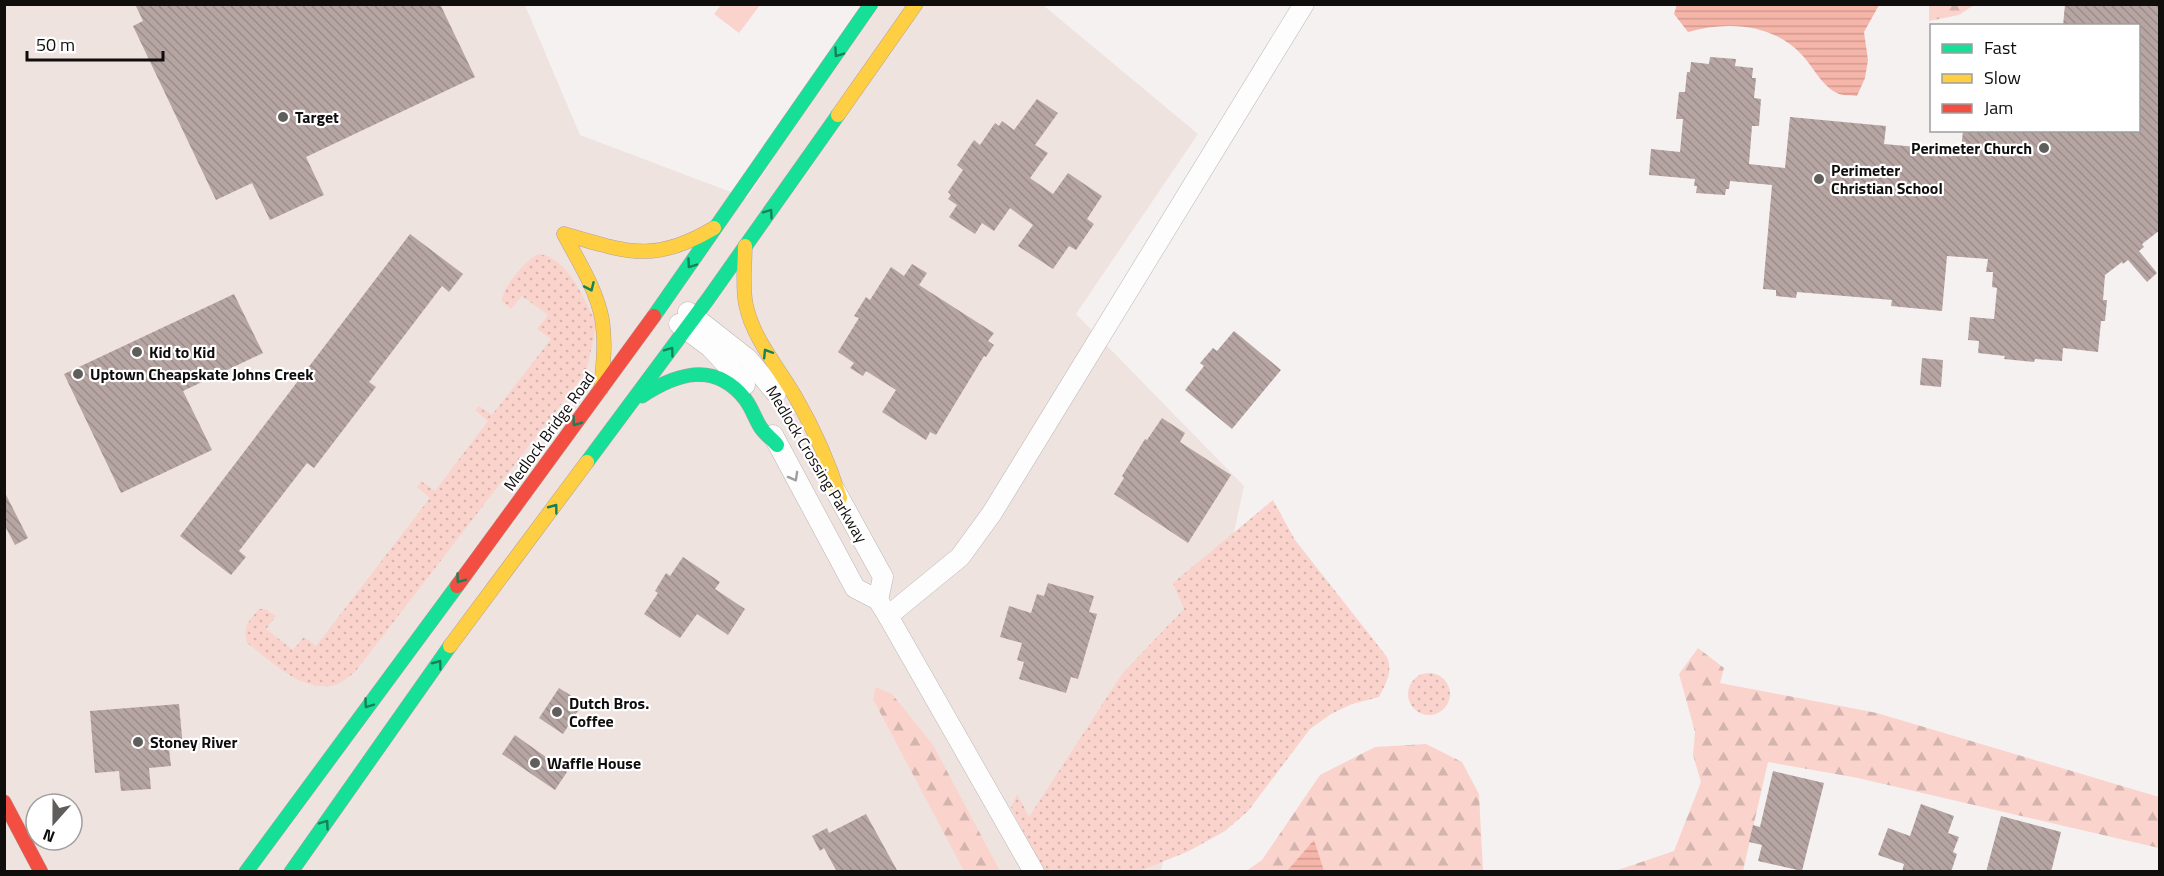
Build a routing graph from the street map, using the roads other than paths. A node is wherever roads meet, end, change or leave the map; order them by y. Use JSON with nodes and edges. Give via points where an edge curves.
{"nodes":[{"id":1,"x":871,"y":4,"type":"edge"},
{"id":2,"x":916,"y":4,"type":"edge"},
{"id":3,"x":1304,"y":4,"type":"edge"},
{"id":4,"x":717,"y":227,"type":"junction"},
{"id":5,"x":745,"y":246,"type":"junction"},
{"id":6,"x":664,"y":303,"type":"junction"},
{"id":7,"x":690,"y":323,"type":"junction"},
{"id":8,"x":601,"y":389,"type":"junction"},
{"id":9,"x":633,"y":402,"type":"junction"},
{"id":10,"x":777,"y":445,"type":"junction"},
{"id":11,"x":840,"y":498,"type":"junction"},
{"id":12,"x":883,"y":608,"type":"junction"},
{"id":13,"x":4,"y":802,"type":"edge"},
{"id":14,"x":239,"y":869,"type":"edge"},
{"id":15,"x":41,"y":872,"type":"edge"},
{"id":16,"x":291,"y":872,"type":"edge"},
{"id":17,"x":1034,"y":872,"type":"edge"}],
"edges":[{"from":1,"to":4,"type":"highway","name":"Medlock Bridge Road","one_way":true},
{"from":5,"to":2,"type":"highway","one_way":true},
{"from":3,"to":12,"type":"street","via":[[992,513],[960,557]]},
{"from":4,"to":6,"type":"highway","name":"Medlock Bridge Road","one_way":true},
{"from":4,"to":8,"type":"highway","one_way":true,"via":[[666,250],[624,250],[564,234],[602,317]]},
{"from":5,"to":7,"type":"highway"},
{"from":11,"to":5,"type":"highway","one_way":true,"via":[[830,463],[747,313]]},
{"from":6,"to":7,"type":"street","name":"Medlock Crossing Parkway"},
{"from":6,"to":8,"type":"highway","name":"Medlock Bridge Road"},
{"from":9,"to":7,"type":"highway","one_way":true},
{"from":7,"to":10,"type":"street","name":"Medlock Crossing Parkway","via":[[749,390]]},
{"from":7,"to":11,"type":"street","name":"Medlock Crossing Parkway","via":[[748,359],[770,383]]},
{"from":8,"to":14,"type":"highway","name":"Medlock Bridge Road","one_way":true,"via":[[258,855]]},
{"from":9,"to":10,"type":"highway","via":[[682,375],[718,379],[739,392],[763,431]]},
{"from":16,"to":9,"type":"highway","one_way":true,"via":[[429,675]]},
{"from":10,"to":12,"type":"street","name":"Medlock Crossing Parkway","one_way":true,"via":[[855,588]]},
{"from":11,"to":12,"type":"street","name":"Medlock Crossing Parkway","via":[[883,577]]},
{"from":12,"to":17,"type":"street","name":"Medlock Crossing Parkway"},
{"from":13,"to":15,"type":"highway"}]}
